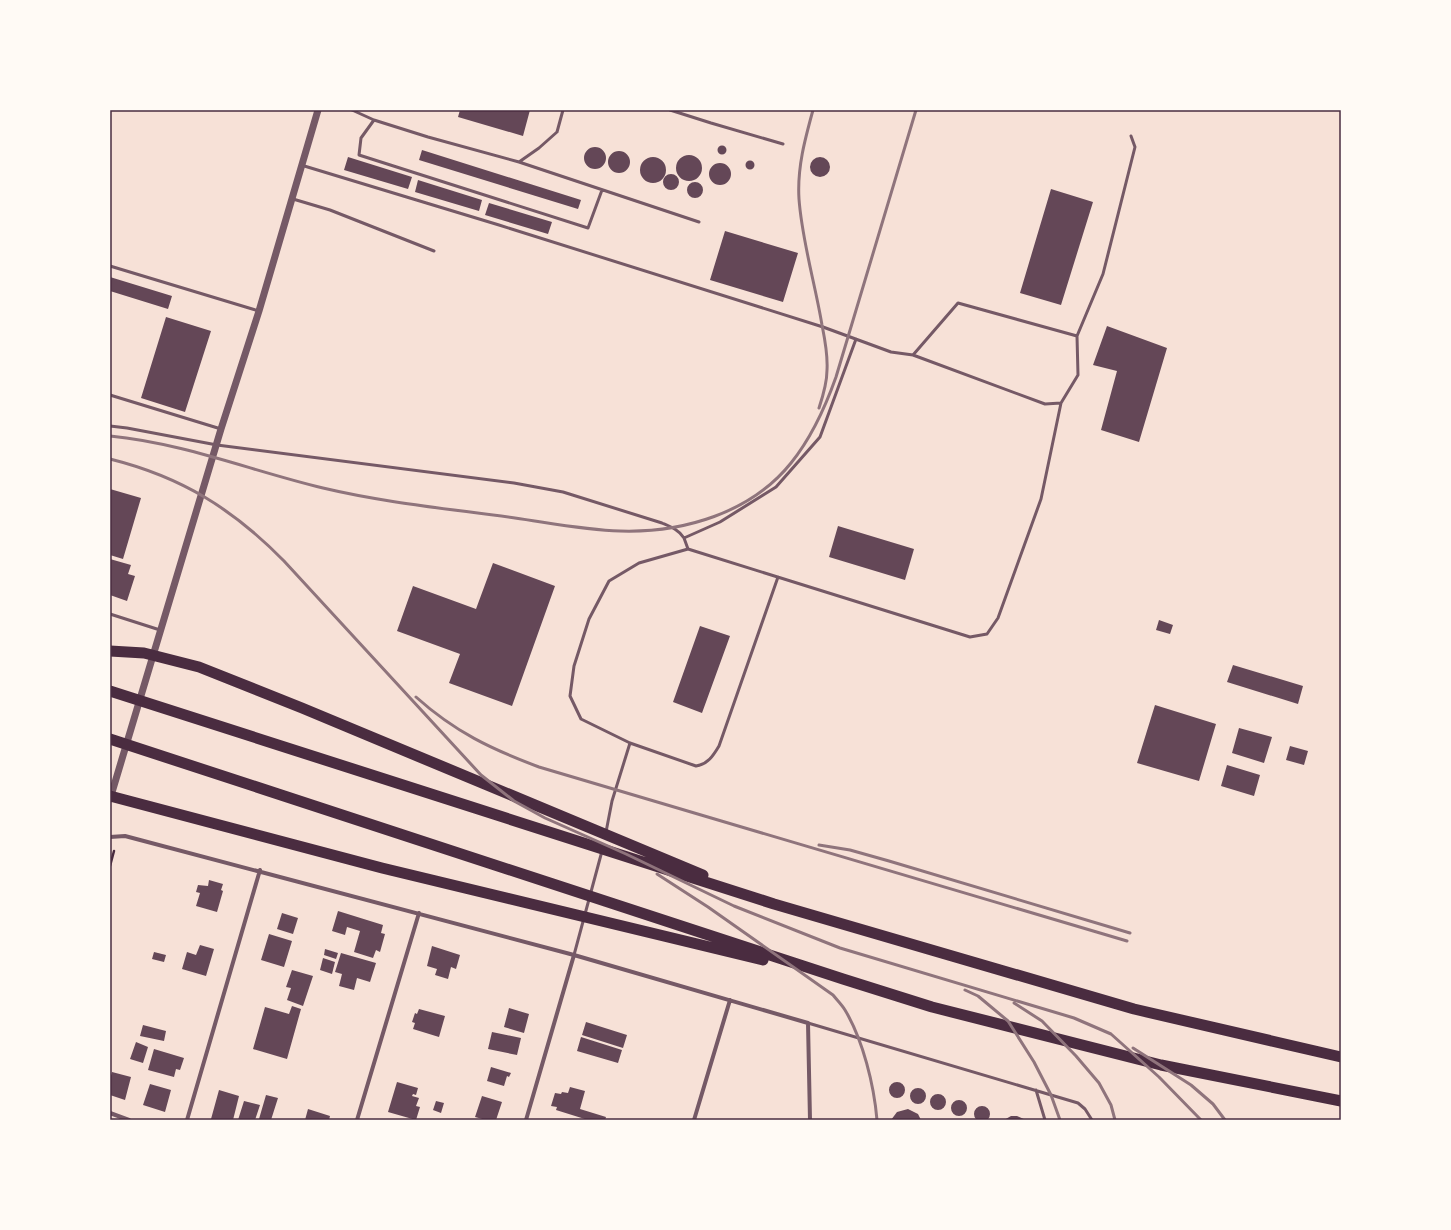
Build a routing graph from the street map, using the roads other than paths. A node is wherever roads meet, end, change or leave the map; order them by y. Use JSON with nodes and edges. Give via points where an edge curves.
{"nodes":[{"id":1,"x":318,"y":110,"type":"edge"},
{"id":2,"x":352,"y":110,"type":"edge"},
{"id":3,"x":564,"y":110,"type":"edge"},
{"id":4,"x":670,"y":110,"type":"edge"},
{"id":5,"x":374,"y":120,"type":"junction"},
{"id":6,"x":1131,"y":136,"type":"dead end"},
{"id":7,"x":783,"y":144,"type":"dead end"},
{"id":8,"x":519,"y":162,"type":"junction"},
{"id":9,"x":302,"y":165,"type":"junction"},
{"id":10,"x":602,"y":190,"type":"junction"},
{"id":11,"x":292,"y":199,"type":"junction"},
{"id":12,"x":699,"y":222,"type":"dead end"},
{"id":13,"x":434,"y":251,"type":"dead end"},
{"id":14,"x":110,"y":266,"type":"edge"},
{"id":15,"x":259,"y":311,"type":"junction"},
{"id":16,"x":1077,"y":336,"type":"junction"},
{"id":17,"x":856,"y":339,"type":"junction"},
{"id":18,"x":914,"y":356,"type":"junction"},
{"id":19,"x":110,"y":394,"type":"edge"},
{"id":20,"x":1061,"y":403,"type":"junction"},
{"id":21,"x":110,"y":426,"type":"edge"},
{"id":22,"x":221,"y":430,"type":"junction"},
{"id":23,"x":217,"y":445,"type":"junction"},
{"id":24,"x":684,"y":538,"type":"junction"},
{"id":25,"x":688,"y":549,"type":"junction"},
{"id":26,"x":778,"y":577,"type":"junction"},
{"id":27,"x":110,"y":614,"type":"edge"},
{"id":28,"x":162,"y":630,"type":"junction"},
{"id":29,"x":110,"y":651,"type":"edge"},
{"id":30,"x":110,"y":691,"type":"edge"},
{"id":31,"x":110,"y":738,"type":"edge"},
{"id":32,"x":630,"y":743,"type":"junction"},
{"id":33,"x":110,"y":797,"type":"edge"},
{"id":34,"x":110,"y":837,"type":"edge"},
{"id":35,"x":605,"y":837,"type":"dead end"},
{"id":36,"x":604,"y":844,"type":"dead end"},
{"id":37,"x":260,"y":870,"type":"junction"},
{"id":38,"x":774,"y":904,"type":"junction"},
{"id":39,"x":419,"y":913,"type":"junction"},
{"id":40,"x":574,"y":955,"type":"junction"},
{"id":41,"x":842,"y":979,"type":"junction"},
{"id":42,"x":730,"y":1000,"type":"junction"},
{"id":43,"x":808,"y":1023,"type":"junction"},
{"id":44,"x":1341,"y":1057,"type":"edge"},
{"id":45,"x":1036,"y":1090,"type":"junction"},
{"id":46,"x":1341,"y":1102,"type":"edge"},
{"id":47,"x":110,"y":1113,"type":"edge"},
{"id":48,"x":129,"y":1120,"type":"edge"},
{"id":49,"x":187,"y":1120,"type":"edge"},
{"id":50,"x":357,"y":1120,"type":"edge"},
{"id":51,"x":526,"y":1120,"type":"edge"},
{"id":52,"x":694,"y":1120,"type":"edge"},
{"id":53,"x":810,"y":1120,"type":"edge"},
{"id":54,"x":1045,"y":1120,"type":"edge"},
{"id":55,"x":1092,"y":1120,"type":"edge"}],
"edges":[{"from":1,"to":9,"type":"street"},
{"from":2,"to":5,"type":"lane"},
{"from":3,"to":8,"type":"lane","via":[[557,132]]},
{"from":4,"to":7,"type":"lane"},
{"from":5,"to":8,"type":"lane"},
{"from":5,"to":10,"type":"lane","via":[[361,138],[359,155],[588,228]]},
{"from":6,"to":16,"type":"lane","via":[[1135,147],[1103,274]]},
{"from":8,"to":10,"type":"lane"},
{"from":9,"to":11,"type":"street"},
{"from":9,"to":17,"type":"lane"},
{"from":10,"to":12,"type":"lane"},
{"from":11,"to":13,"type":"lane","via":[[330,210]]},
{"from":11,"to":15,"type":"street"},
{"from":14,"to":15,"type":"lane"},
{"from":15,"to":22,"type":"street"},
{"from":16,"to":18,"type":"lane","via":[[958,303]]},
{"from":16,"to":20,"type":"lane","via":[[1078,374]]},
{"from":17,"to":18,"type":"lane","via":[[891,352]]},
{"from":17,"to":24,"type":"lane","via":[[820,438],[776,487],[720,522]]},
{"from":18,"to":20,"type":"lane","via":[[1045,404]]},
{"from":19,"to":22,"type":"lane"},
{"from":20,"to":26,"type":"lane","via":[[1041,499],[998,618],[987,634],[970,638]]},
{"from":21,"to":23,"type":"lane"},
{"from":22,"to":23,"type":"street"},
{"from":23,"to":24,"type":"lane","via":[[514,483],[563,492],[662,523],[674,528]]},
{"from":23,"to":28,"type":"street"},
{"from":24,"to":25,"type":"lane"},
{"from":25,"to":26,"type":"lane"},
{"from":25,"to":32,"type":"lane","via":[[639,563],[609,581],[589,619],[574,666],[570,696],[581,719]]},
{"from":26,"to":32,"type":"lane","via":[[719,746],[712,757],[703,765],[696,766]]},
{"from":27,"to":28,"type":"lane"},
{"from":28,"to":33,"type":"street"},
{"from":29,"to":38,"type":"highway","via":[[144,653],[199,667]]},
{"from":30,"to":38,"type":"highway"},
{"from":31,"to":41,"type":"highway"},
{"from":32,"to":35,"type":"lane","via":[[612,801]]},
{"from":33,"to":41,"type":"highway","via":[[382,868]]},
{"from":34,"to":37,"type":"street","via":[[125,836]]},
{"from":36,"to":40,"type":"lane"},
{"from":37,"to":39,"type":"street"},
{"from":37,"to":49,"type":"street"},
{"from":38,"to":44,"type":"highway","via":[[1134,1009]]},
{"from":39,"to":40,"type":"street"},
{"from":39,"to":50,"type":"street"},
{"from":40,"to":42,"type":"street"},
{"from":40,"to":51,"type":"street"},
{"from":41,"to":46,"type":"highway","via":[[932,1007],[1161,1065]]},
{"from":42,"to":43,"type":"street"},
{"from":42,"to":52,"type":"street"},
{"from":43,"to":45,"type":"lane"},
{"from":43,"to":53,"type":"street"},
{"from":45,"to":54,"type":"lane"},
{"from":45,"to":55,"type":"lane","via":[[1078,1103],[1085,1108]]},
{"from":47,"to":48,"type":"street"}]}
